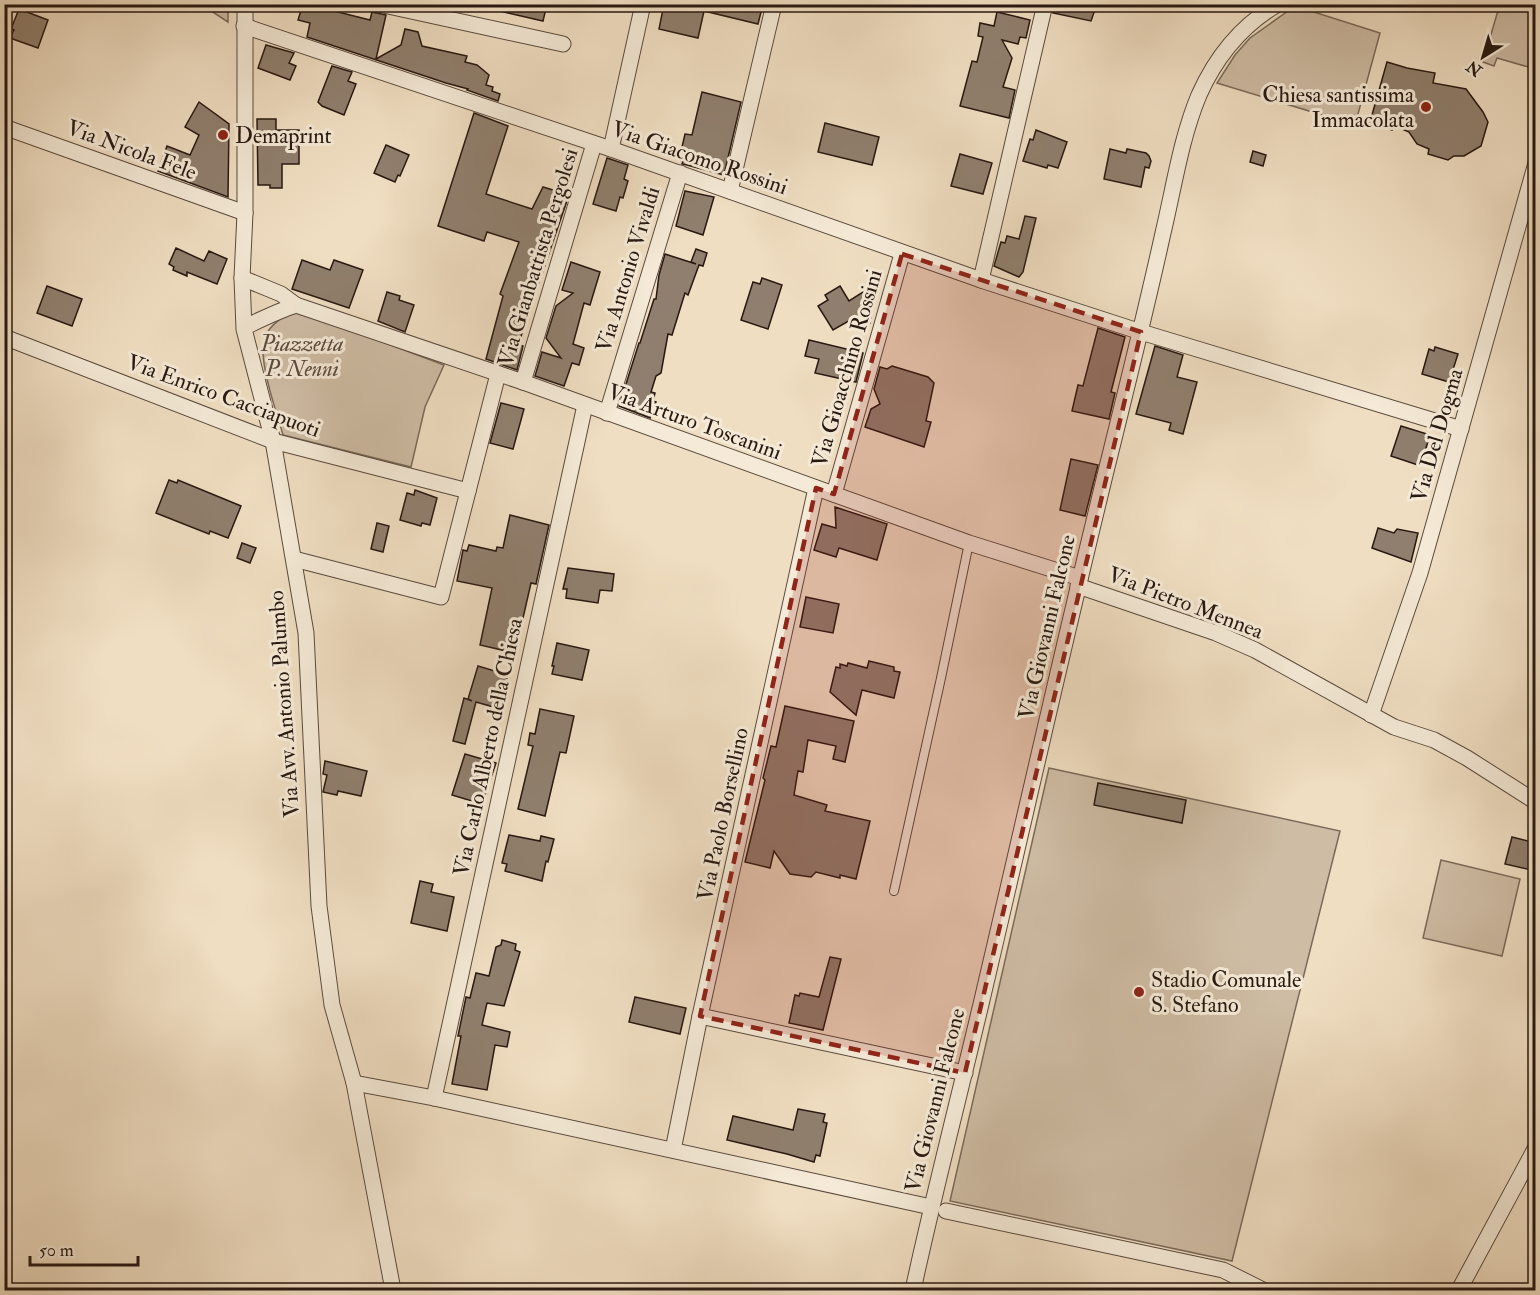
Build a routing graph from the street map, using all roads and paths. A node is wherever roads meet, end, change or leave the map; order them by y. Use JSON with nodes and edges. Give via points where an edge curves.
{"nodes":[{"id":1,"x":245,"y":4,"type":"edge"},
{"id":2,"x":379,"y":4,"type":"edge"},
{"id":3,"x":643,"y":4,"type":"edge"},
{"id":4,"x":774,"y":4,"type":"edge"},
{"id":5,"x":1045,"y":4,"type":"edge"},
{"id":6,"x":1278,"y":4,"type":"edge"},
{"id":7,"x":244,"y":26,"type":"junction"},
{"id":8,"x":563,"y":44,"type":"dead end"},
{"id":9,"x":4,"y":127,"type":"edge"},
{"id":10,"x":594,"y":144,"type":"junction"},
{"id":11,"x":611,"y":149,"type":"junction"},
{"id":12,"x":1536,"y":163,"type":"edge"},
{"id":13,"x":680,"y":173,"type":"junction"},
{"id":14,"x":730,"y":191,"type":"junction"},
{"id":15,"x":245,"y":213,"type":"junction"},
{"id":16,"x":902,"y":254,"type":"junction"},
{"id":17,"x":242,"y":278,"type":"junction"},
{"id":18,"x":981,"y":280,"type":"junction"},
{"id":19,"x":296,"y":305,"type":"junction"},
{"id":20,"x":245,"y":327,"type":"junction"},
{"id":21,"x":1141,"y":332,"type":"junction"},
{"id":22,"x":4,"y":337,"type":"edge"},
{"id":23,"x":498,"y":374,"type":"junction"},
{"id":24,"x":523,"y":382,"type":"junction"},
{"id":25,"x":585,"y":405,"type":"junction"},
{"id":26,"x":607,"y":413,"type":"junction"},
{"id":27,"x":1461,"y":429,"type":"junction"},
{"id":28,"x":273,"y":441,"type":"junction"},
{"id":29,"x":816,"y":488,"type":"junction"},
{"id":30,"x":468,"y":491,"type":"junction"},
{"id":31,"x":834,"y":494,"type":"junction"},
{"id":32,"x":969,"y":543,"type":"junction"},
{"id":33,"x":294,"y":559,"type":"junction"},
{"id":34,"x":1079,"y":582,"type":"junction"},
{"id":35,"x":1371,"y":716,"type":"junction"},
{"id":36,"x":1536,"y":802,"type":"edge"},
{"id":37,"x":894,"y":891,"type":"dead end"},
{"id":38,"x":700,"y":1016,"type":"junction"},
{"id":39,"x":965,"y":1072,"type":"junction"},
{"id":40,"x":354,"y":1083,"type":"junction"},
{"id":41,"x":434,"y":1098,"type":"junction"},
{"id":42,"x":1536,"y":1148,"type":"edge"},
{"id":43,"x":673,"y":1150,"type":"junction"},
{"id":44,"x":938,"y":1209,"type":"junction"},
{"id":45,"x":393,"y":1290,"type":"edge"},
{"id":46,"x":913,"y":1290,"type":"edge"},
{"id":47,"x":1263,"y":1290,"type":"edge"},
{"id":48,"x":1459,"y":1290,"type":"edge"}],
"edges":[{"from":1,"to":7,"type":"street","name":"Via Avv. Antonio Palumbo"},
{"from":2,"to":8,"type":"street"},
{"from":3,"to":11,"type":"street"},
{"from":4,"to":14,"type":"street"},
{"from":5,"to":18,"type":"street"},
{"from":6,"to":21,"type":"street","name":"Via Giovanni Falcone","via":[[1261,14],[1222,54],[1198,98]]},
{"from":7,"to":10,"type":"street","name":"Via Giacomo Rossini"},
{"from":7,"to":15,"type":"street","name":"Via Avv. Antonio Palumbo"},
{"from":9,"to":15,"type":"street","name":"Via Nicola Fele"},
{"from":10,"to":11,"type":"street","name":"Via Giacomo Rossini"},
{"from":10,"to":24,"type":"street","name":"Via Gianbattista Pergolesi"},
{"from":11,"to":13,"type":"street","name":"Via Giacomo Rossini"},
{"from":12,"to":27,"type":"street","name":"Via Del Dogma"},
{"from":13,"to":14,"type":"street","name":"Via Giacomo Rossini"},
{"from":13,"to":26,"type":"street","name":"Via Antonio Vivaldi"},
{"from":14,"to":16,"type":"street","name":"Via Giacomo Rossini"},
{"from":15,"to":17,"type":"street","name":"Via Avv. Antonio Palumbo"},
{"from":16,"to":18,"type":"street","name":"Via Giacomo Rossini"},
{"from":16,"to":31,"type":"street","name":"Via Gioacchino Rossini"},
{"from":17,"to":19,"type":"street","name":"Via Arturo Toscanini","via":[[281,294]]},
{"from":17,"to":20,"type":"street","name":"Via Avv. Antonio Palumbo"},
{"from":18,"to":21,"type":"street","name":"Via Giacomo Rossini"},
{"from":19,"to":20,"type":"street"},
{"from":19,"to":23,"type":"street","name":"Via Arturo Toscanini"},
{"from":20,"to":28,"type":"street","name":"Via Avv. Antonio Palumbo"},
{"from":21,"to":27,"type":"street","name":"Via Giacomo Rossini"},
{"from":21,"to":34,"type":"street","name":"Via Giovanni Falcone"},
{"from":22,"to":28,"type":"street","name":"Via Enrico Cacciapuoti"},
{"from":23,"to":24,"type":"street","name":"Via Arturo Toscanini"},
{"from":23,"to":30,"type":"street"},
{"from":24,"to":25,"type":"street","name":"Via Arturo Toscanini"},
{"from":25,"to":26,"type":"street","name":"Via Arturo Toscanini"},
{"from":25,"to":41,"type":"street","name":"Via Carlo Alberto della Chiesa"},
{"from":26,"to":29,"type":"street","name":"Via Arturo Toscanini"},
{"from":27,"to":35,"type":"street","name":"Via Del Dogma","via":[[1420,573]]},
{"from":28,"to":30,"type":"street","name":"Via Enrico Cacciapuoti"},
{"from":28,"to":33,"type":"street","name":"Via Avv. Antonio Palumbo"},
{"from":29,"to":31,"type":"street","name":"Via Arturo Toscanini"},
{"from":29,"to":38,"type":"street","name":"Via Paolo Borsellino"},
{"from":30,"to":33,"type":"street","via":[[441,597]]},
{"from":31,"to":32,"type":"street","name":"Via Arturo Toscanini"},
{"from":32,"to":34,"type":"street","name":"Via Arturo Toscanini"},
{"from":32,"to":37,"type":"lane"},
{"from":33,"to":40,"type":"street","name":"Via Avv. Antonio Palumbo","via":[[306,633],[319,906],[332,1005]]},
{"from":34,"to":35,"type":"street","name":"Via Pietro Mennea","via":[[1255,650]]},
{"from":34,"to":39,"type":"street","name":"Via Giovanni Falcone"},
{"from":35,"to":36,"type":"street","name":"Via Pietro Mennea","via":[[1394,728],[1434,740]]},
{"from":38,"to":39,"type":"street"},
{"from":38,"to":43,"type":"street","name":"Via Paolo Borsellino"},
{"from":39,"to":44,"type":"street","name":"Via Giovanni Falcone"},
{"from":40,"to":41,"type":"street"},
{"from":40,"to":45,"type":"street","name":"Via Avv. Antonio Palumbo"},
{"from":41,"to":43,"type":"street"},
{"from":42,"to":48,"type":"street"},
{"from":43,"to":44,"type":"street"},
{"from":44,"to":46,"type":"street","name":"Via Giovanni Falcone"},
{"from":44,"to":47,"type":"street","via":[[1223,1270]]}]}
